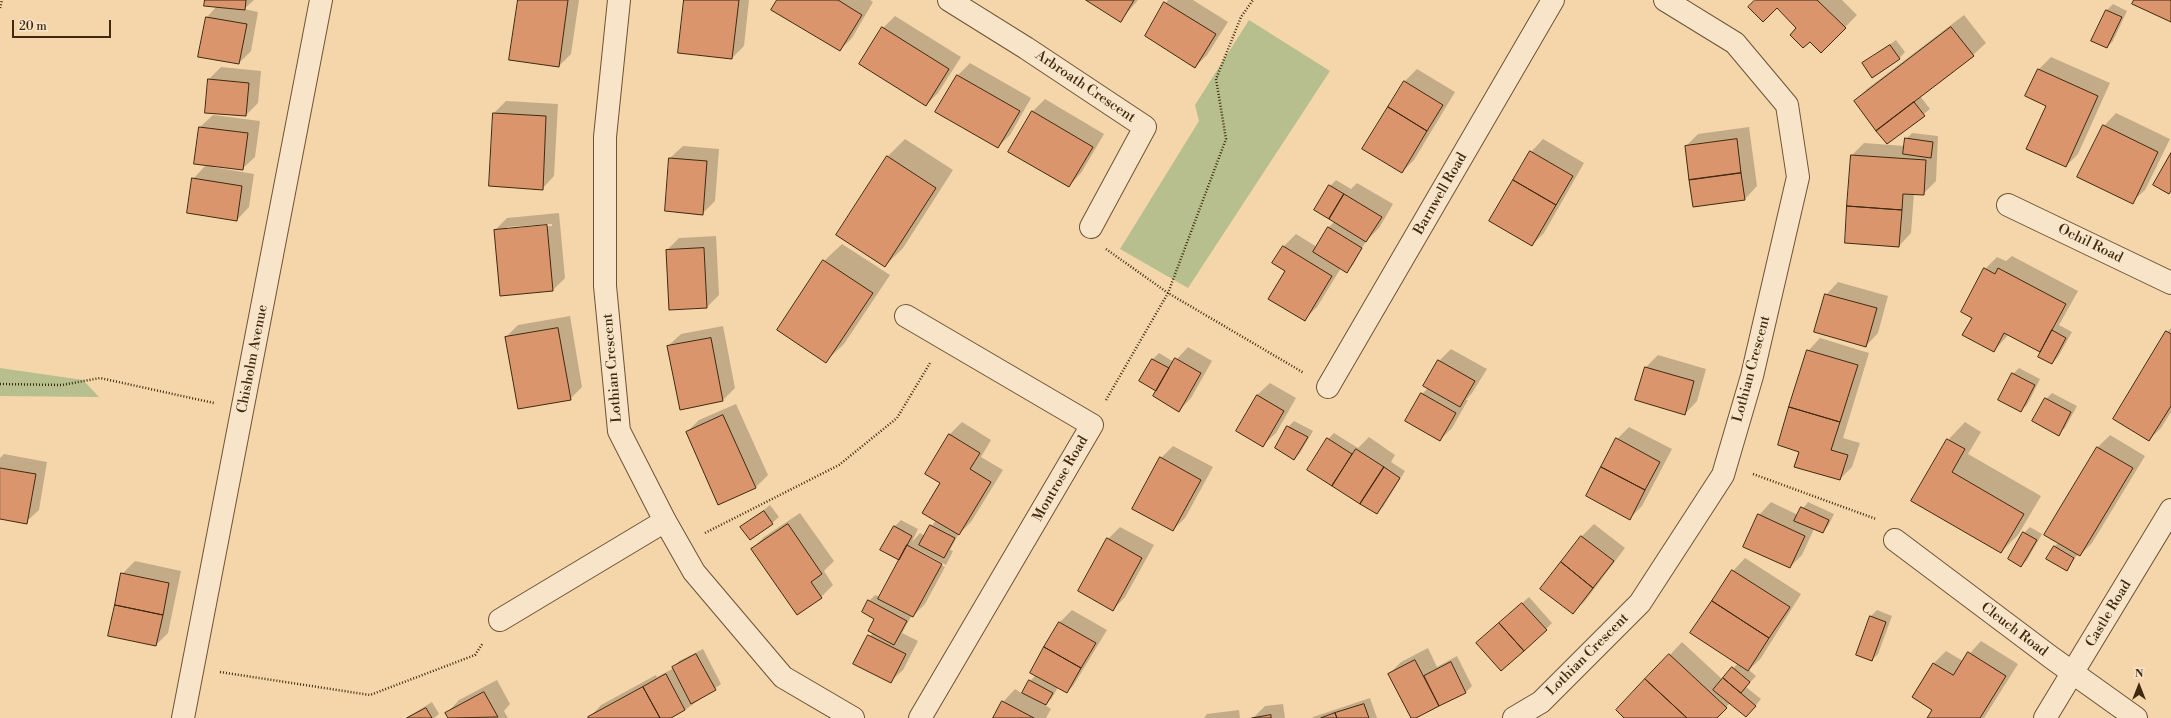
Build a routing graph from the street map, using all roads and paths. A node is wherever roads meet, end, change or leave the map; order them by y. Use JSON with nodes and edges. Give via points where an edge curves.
{"nodes":[{"id":1,"x":2,"y":0,"type":"edge"},
{"id":2,"x":321,"y":0,"type":"edge"},
{"id":3,"x":619,"y":0,"type":"edge"},
{"id":4,"x":949,"y":0,"type":"edge"},
{"id":5,"x":1253,"y":0,"type":"edge"},
{"id":6,"x":1553,"y":0,"type":"edge"},
{"id":7,"x":1665,"y":0,"type":"edge"},
{"id":8,"x":0,"y":8,"type":"edge"},
{"id":9,"x":2008,"y":205,"type":"dead end"},
{"id":10,"x":1091,"y":227,"type":"joint"},
{"id":11,"x":2171,"y":283,"type":"edge"},
{"id":12,"x":1168,"y":292,"type":"junction"},
{"id":13,"x":906,"y":316,"type":"dead end"},
{"id":14,"x":945,"y":338,"type":"junction"},
{"id":15,"x":0,"y":384,"type":"edge"},
{"id":16,"x":1328,"y":387,"type":"joint"},
{"id":17,"x":244,"y":409,"type":"junction"},
{"id":18,"x":1092,"y":425,"type":"junction"},
{"id":19,"x":1726,"y":464,"type":"junction"},
{"id":20,"x":2171,"y":510,"type":"edge"},
{"id":21,"x":665,"y":521,"type":"junction"},
{"id":22,"x":1895,"y":540,"type":"joint"},
{"id":23,"x":679,"y":546,"type":"junction"},
{"id":24,"x":500,"y":620,"type":"joint"},
{"id":25,"x":194,"y":668,"type":"junction"},
{"id":26,"x":2073,"y":674,"type":"junction"},
{"id":27,"x":183,"y":718,"type":"edge"},
{"id":28,"x":852,"y":718,"type":"edge"},
{"id":29,"x":920,"y":718,"type":"edge"},
{"id":30,"x":1514,"y":718,"type":"edge"},
{"id":31,"x":2045,"y":718,"type":"edge"},
{"id":32,"x":2136,"y":718,"type":"edge"}],
"edges":[{"from":1,"to":8,"type":"path"},
{"from":2,"to":17,"type":"street","name":"Chisholm Avenue"},
{"from":3,"to":21,"type":"street","name":"Lothian Crescent","via":[[605,137],[605,286],[618,431]]},
{"from":4,"to":10,"type":"street","name":"Arbroath Crescent","via":[[1145,127]]},
{"from":5,"to":12,"type":"path","via":[[1241,17],[1216,79],[1226,139]]},
{"from":6,"to":16,"type":"street","name":"Barnwell Road"},
{"from":7,"to":19,"type":"street","name":"Lothian Crescent","via":[[1735,43],[1787,105],[1798,177],[1752,376]]},
{"from":9,"to":11,"type":"street","name":"Ochil Road"},
{"from":10,"to":12,"type":"path","via":[[1107,250]]},
{"from":12,"to":16,"type":"path"},
{"from":12,"to":18,"type":"path"},
{"from":13,"to":14,"type":"street","name":"Montrose Road"},
{"from":14,"to":18,"type":"street","name":"Montrose Road"},
{"from":14,"to":23,"type":"path","via":[[897,418],[839,465]]},
{"from":15,"to":17,"type":"path","via":[[62,385],[100,378]]},
{"from":17,"to":25,"type":"street","name":"Chisholm Avenue"},
{"from":18,"to":29,"type":"street","name":"Montrose Road"},
{"from":19,"to":22,"type":"path","via":[[1891,524]]},
{"from":19,"to":30,"type":"street","name":"Lothian Crescent","via":[[1723,475],[1640,602],[1541,702]]},
{"from":20,"to":26,"type":"street","name":"Castle Road"},
{"from":21,"to":23,"type":"street","name":"Lothian Crescent"},
{"from":21,"to":24,"type":"street"},
{"from":22,"to":26,"type":"street","name":"Cleuch Road"},
{"from":23,"to":28,"type":"street","name":"Lothian Crescent","via":[[694,572],[783,677]]},
{"from":24,"to":25,"type":"path","via":[[475,655],[370,695]]},
{"from":25,"to":27,"type":"street","name":"Chisholm Avenue"},
{"from":26,"to":31,"type":"street","name":"Castle Road"},
{"from":26,"to":32,"type":"street","name":"Cleuch Road"}]}
